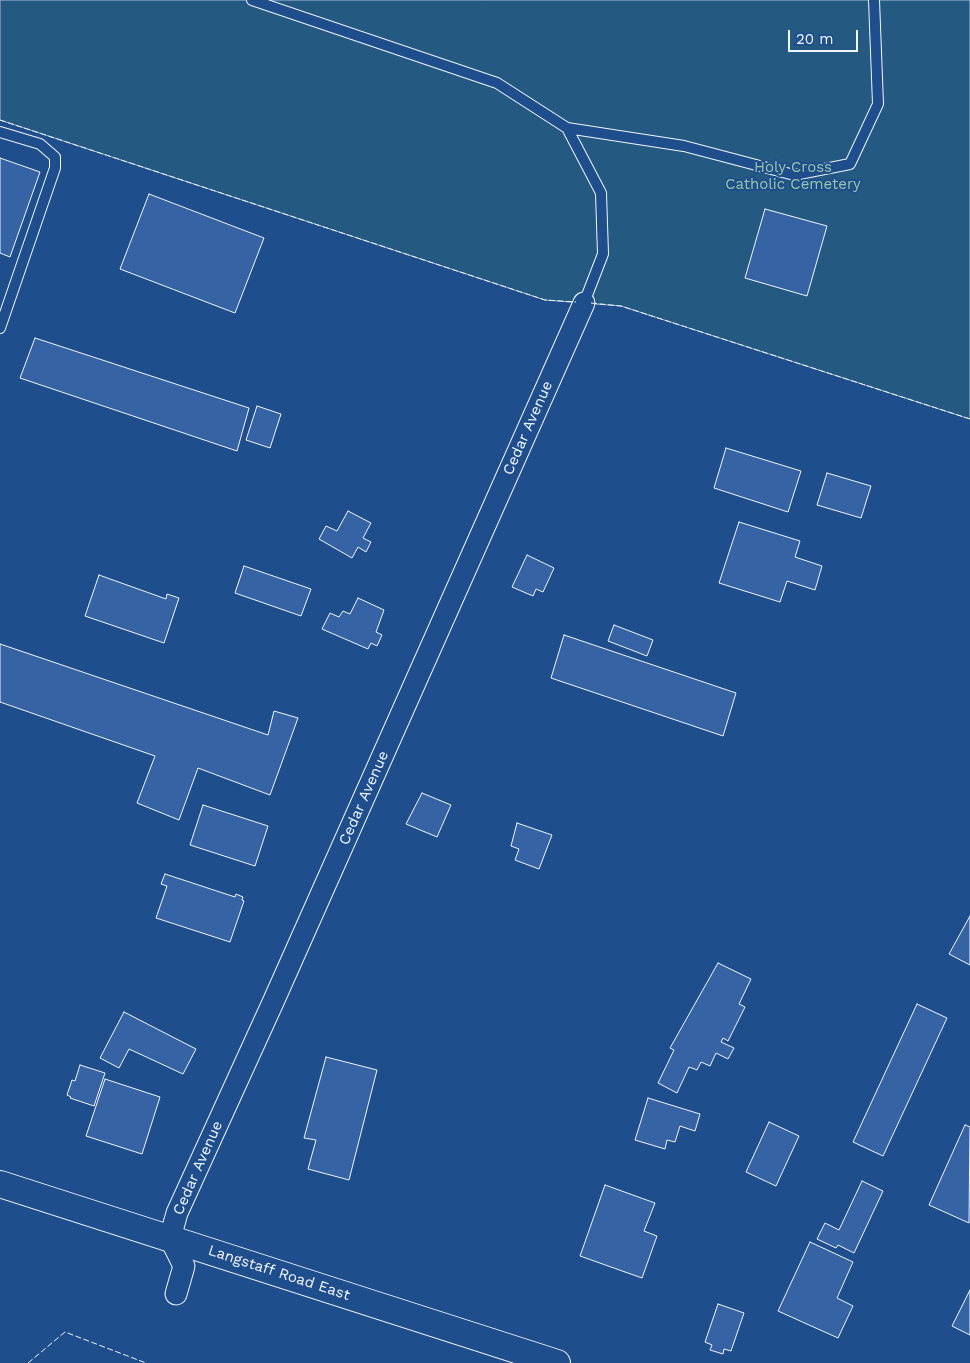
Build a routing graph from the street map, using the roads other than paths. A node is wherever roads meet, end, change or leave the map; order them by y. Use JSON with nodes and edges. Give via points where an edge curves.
{"nodes":[{"id":1,"x":252,"y":0,"type":"edge"},
{"id":2,"x":874,"y":0,"type":"edge"},
{"id":3,"x":567,"y":128,"type":"junction"},
{"id":4,"x":0,"y":132,"type":"edge"},
{"id":5,"x":584,"y":303,"type":"joint"},
{"id":6,"x":0,"y":328,"type":"edge"},
{"id":7,"x":0,"y":1184,"type":"edge"},
{"id":8,"x":170,"y":1238,"type":"junction"},
{"id":9,"x":176,"y":1294,"type":"dead end"},
{"id":10,"x":557,"y":1363,"type":"edge"}],
"edges":[{"from":1,"to":3,"type":"lane","via":[[496,83]]},
{"from":2,"to":3,"type":"lane","via":[[878,104],[850,164],[794,175],[684,146]]},
{"from":3,"to":5,"type":"lane","via":[[601,193],[604,254]]},
{"from":4,"to":6,"type":"lane","via":[[40,144],[55,157],[55,168]]},
{"from":5,"to":8,"type":"street","name":"Cedar Avenue","via":[[177,1213]]},
{"from":7,"to":8,"type":"street","name":"Langstaff Road East"},
{"from":8,"to":9,"type":"street","via":[[184,1266]]},
{"from":8,"to":10,"type":"street","name":"Langstaff Road East"}]}
